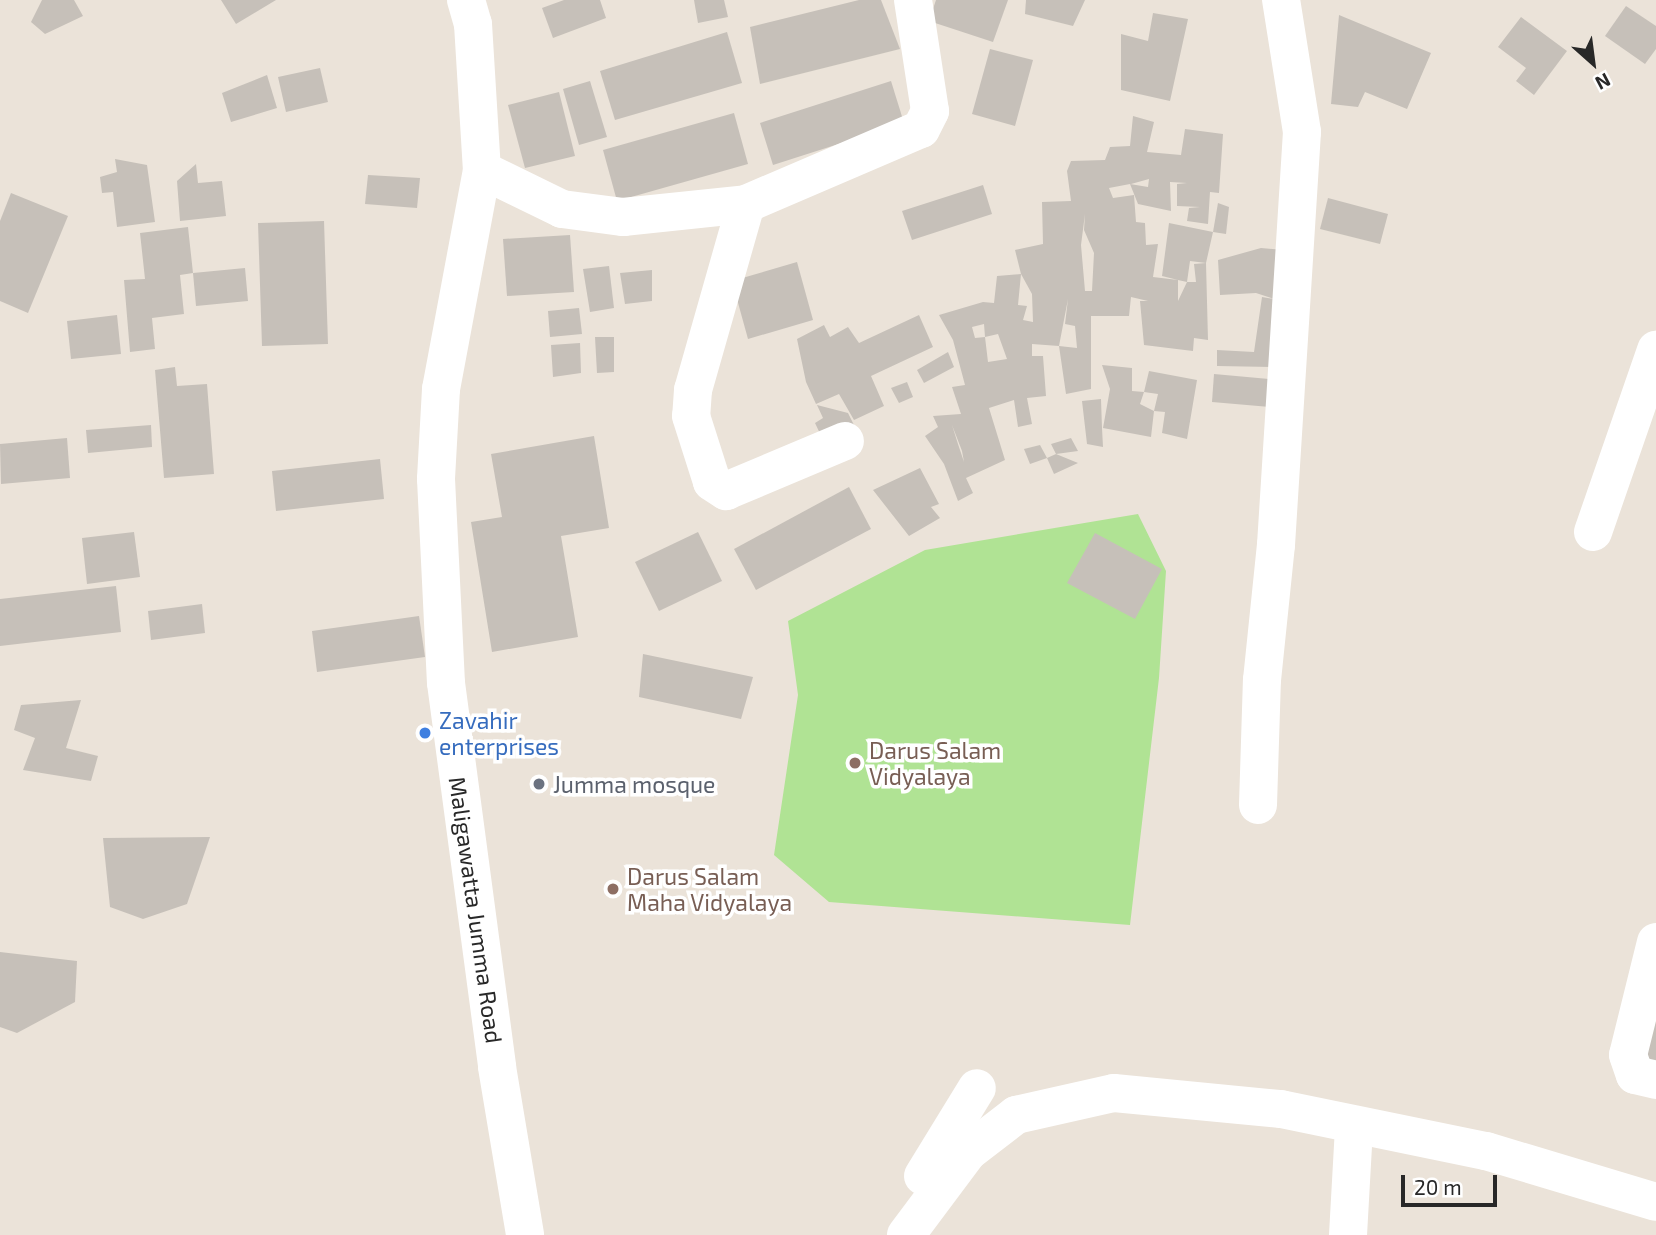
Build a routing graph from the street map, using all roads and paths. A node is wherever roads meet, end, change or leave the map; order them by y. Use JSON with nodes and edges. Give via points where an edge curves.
{"nodes":[{"id":1,"x":466,"y":0,"type":"edge"},
{"id":2,"x":913,"y":0,"type":"edge"},
{"id":3,"x":1282,"y":0,"type":"edge"},
{"id":4,"x":482,"y":170,"type":"junction"},
{"id":5,"x":746,"y":204,"type":"junction"},
{"id":6,"x":1656,"y":350,"type":"edge"},
{"id":7,"x":845,"y":441,"type":"dead end"},
{"id":8,"x":1593,"y":532,"type":"dead end"},
{"id":9,"x":1258,"y":805,"type":"dead end"},
{"id":10,"x":1656,"y":942,"type":"edge"},
{"id":11,"x":1656,"y":1080,"type":"edge"},
{"id":12,"x":977,"y":1088,"type":"dead end"},
{"id":13,"x":1354,"y":1127,"type":"junction"},
{"id":14,"x":1656,"y":1202,"type":"edge"},
{"id":15,"x":525,"y":1235,"type":"edge"},
{"id":16,"x":885,"y":1235,"type":"edge"},
{"id":17,"x":906,"y":1235,"type":"edge"},
{"id":18,"x":1348,"y":1235,"type":"edge"}],
"edges":[{"from":1,"to":4,"type":"street","name":"Maligawatta Jumma Road","via":[[473,24]]},
{"from":2,"to":5,"type":"street","via":[[930,111],[921,130]]},
{"from":3,"to":9,"type":"street","via":[[1302,132],[1276,545],[1262,680]]},
{"from":4,"to":5,"type":"street","via":[[562,209],[623,217]]},
{"from":4,"to":15,"type":"street","name":"Maligawatta Jumma Road","via":[[441,390],[436,479],[446,683],[497,1067]]},
{"from":5,"to":7,"type":"street","via":[[693,390],[691,416],[712,482],[726,491]]},
{"from":6,"to":8,"type":"street"},
{"from":10,"to":11,"type":"street","via":[[1628,1055],[1634,1075]]},
{"from":12,"to":16,"type":"street"},
{"from":13,"to":14,"type":"street","via":[[1486,1152]]},
{"from":13,"to":17,"type":"street","via":[[1281,1109],[1114,1093],[1016,1115],[968,1152]]},
{"from":13,"to":18,"type":"street"}]}
